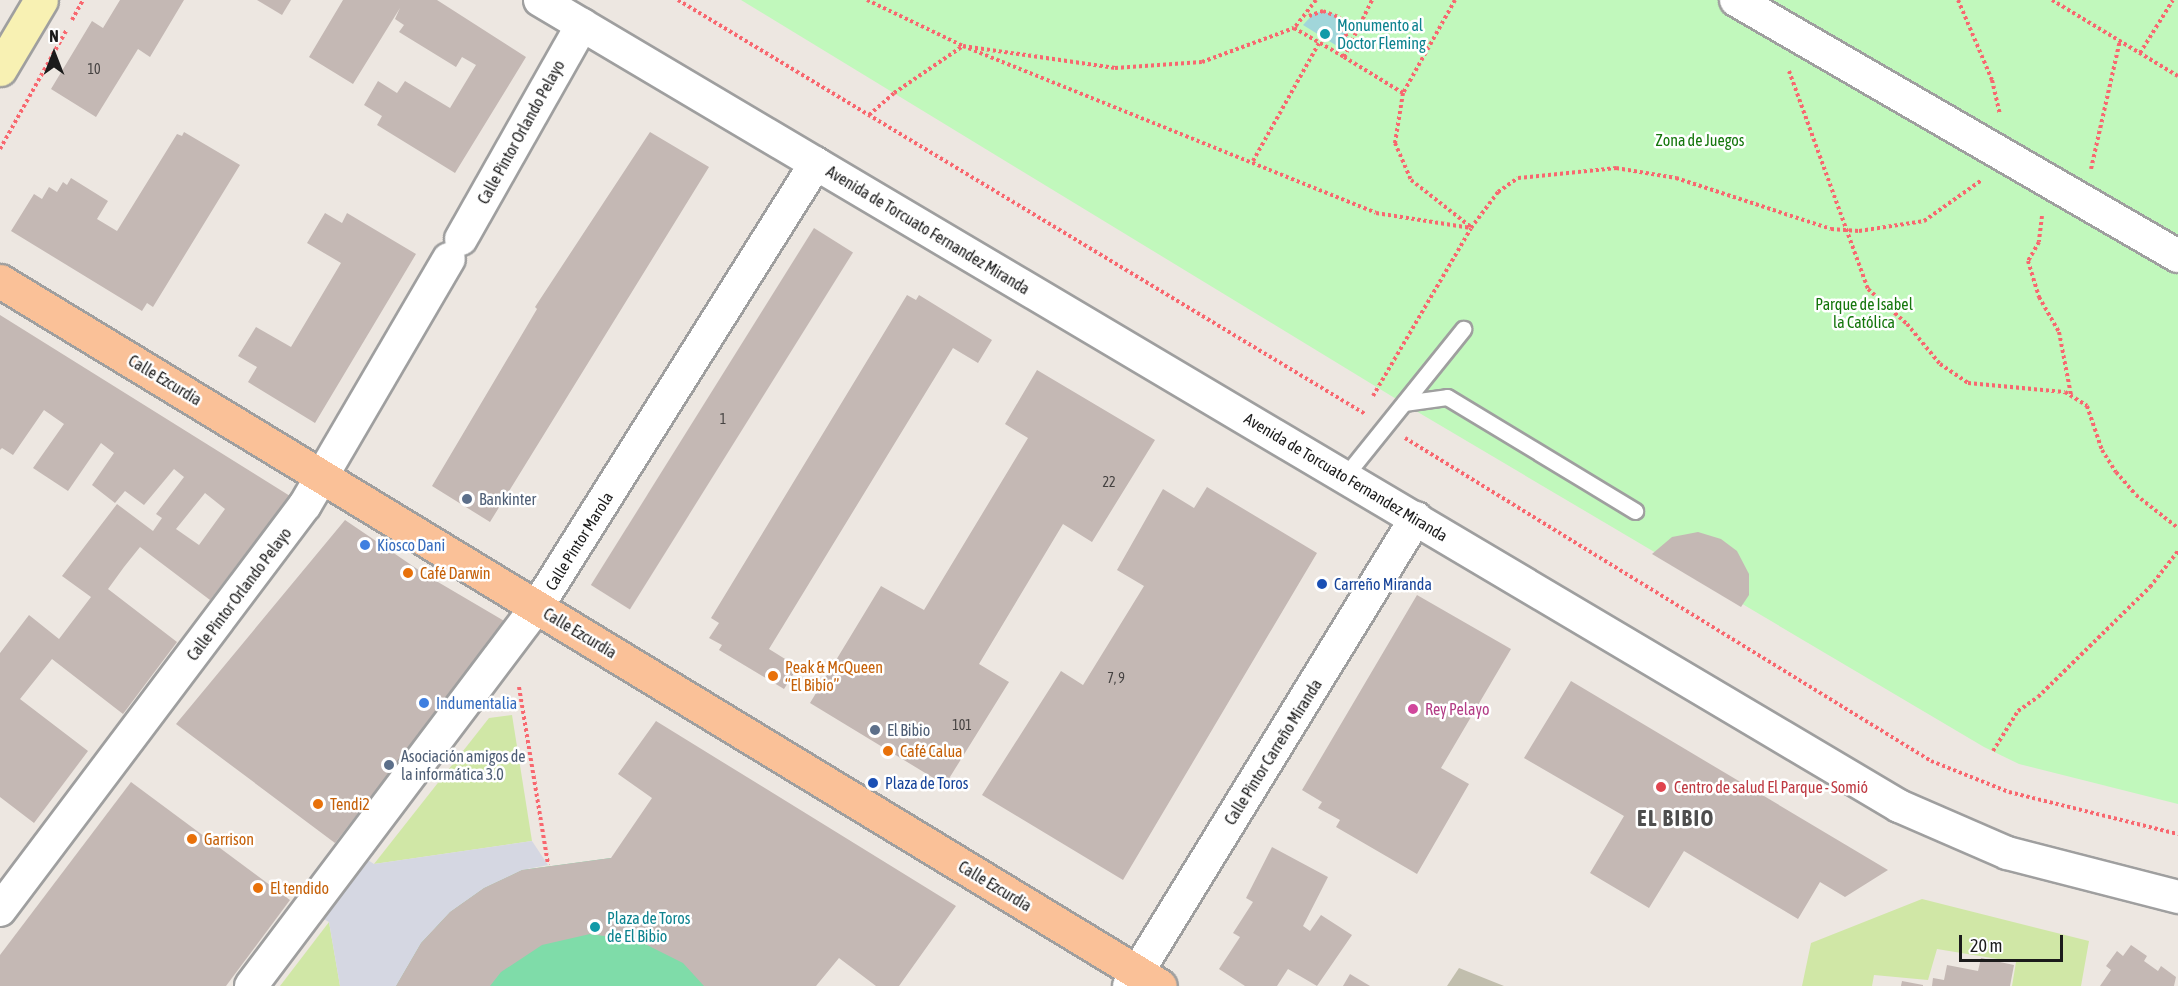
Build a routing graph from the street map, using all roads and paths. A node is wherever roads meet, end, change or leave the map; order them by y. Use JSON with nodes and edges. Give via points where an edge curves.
{"nodes":[{"id":1,"x":41,"y":0,"type":"edge"},
{"id":2,"x":83,"y":0,"type":"edge"},
{"id":3,"x":540,"y":0,"type":"edge"},
{"id":4,"x":678,"y":0,"type":"edge"},
{"id":5,"x":867,"y":0,"type":"edge"},
{"id":6,"x":1316,"y":0,"type":"edge"},
{"id":7,"x":1372,"y":0,"type":"edge"},
{"id":8,"x":1455,"y":0,"type":"edge"},
{"id":9,"x":1736,"y":0,"type":"edge"},
{"id":10,"x":1958,"y":0,"type":"edge"},
{"id":11,"x":2052,"y":0,"type":"edge"},
{"id":12,"x":2173,"y":0,"type":"edge"},
{"id":13,"x":1307,"y":16,"type":"junction"},
{"id":14,"x":1775,"y":23,"type":"junction"},
{"id":15,"x":582,"y":25,"type":"junction"},
{"id":16,"x":1294,"y":28,"type":"junction"},
{"id":17,"x":1349,"y":40,"type":"junction"},
{"id":18,"x":2120,"y":40,"type":"junction"},
{"id":19,"x":1319,"y":43,"type":"junction"},
{"id":20,"x":963,"y":46,"type":"junction"},
{"id":21,"x":2140,"y":53,"type":"junction"},
{"id":22,"x":1344,"y":57,"type":"junction"},
{"id":23,"x":0,"y":69,"type":"edge"},
{"id":24,"x":2178,"y":76,"type":"edge"},
{"id":25,"x":1403,"y":93,"type":"junction"},
{"id":26,"x":869,"y":115,"type":"junction"},
{"id":27,"x":0,"y":149,"type":"edge"},
{"id":28,"x":1253,"y":160,"type":"junction"},
{"id":29,"x":2009,"y":160,"type":"junction"},
{"id":30,"x":816,"y":164,"type":"junction"},
{"id":31,"x":2076,"y":198,"type":"junction"},
{"id":32,"x":2041,"y":211,"type":"dead end"},
{"id":33,"x":2043,"y":219,"type":"junction"},
{"id":34,"x":1471,"y":228,"type":"junction"},
{"id":35,"x":1846,"y":230,"type":"junction"},
{"id":36,"x":2178,"y":256,"type":"edge"},
{"id":37,"x":0,"y":281,"type":"edge"},
{"id":38,"x":1463,"y":329,"type":"dead end"},
{"id":39,"x":2071,"y":395,"type":"junction"},
{"id":40,"x":1373,"y":397,"type":"dead end"},
{"id":41,"x":1404,"y":403,"type":"junction"},
{"id":42,"x":1386,"y":427,"type":"junction"},
{"id":43,"x":325,"y":476,"type":"junction"},
{"id":44,"x":1345,"y":476,"type":"junction"},
{"id":45,"x":1635,"y":511,"type":"dead end"},
{"id":46,"x":1416,"y":518,"type":"junction"},
{"id":47,"x":2178,"y":528,"type":"edge"},
{"id":48,"x":2178,"y":551,"type":"edge"},
{"id":49,"x":537,"y":607,"type":"junction"},
{"id":50,"x":517,"y":677,"type":"dead end"},
{"id":51,"x":1993,"y":752,"type":"dead end"},
{"id":52,"x":2178,"y":834,"type":"edge"},
{"id":53,"x":548,"y":865,"type":"dead end"},
{"id":54,"x":2178,"y":897,"type":"edge"},
{"id":55,"x":0,"y":910,"type":"edge"},
{"id":56,"x":1142,"y":981,"type":"edge"},
{"id":57,"x":250,"y":986,"type":"edge"}],
"edges":[{"from":1,"to":23,"type":"main road"},
{"from":2,"to":27,"type":"path"},
{"from":3,"to":15,"type":"street","name":"Avenida de Torcuato Fernandez Miranda"},
{"from":4,"to":26,"type":"path"},
{"from":5,"to":20,"type":"path"},
{"from":6,"to":13,"type":"path"},
{"from":7,"to":17,"type":"path"},
{"from":8,"to":25,"type":"path"},
{"from":9,"to":14,"type":"street"},
{"from":10,"to":29,"type":"path","via":[[1992,80]]},
{"from":11,"to":18,"type":"path"},
{"from":12,"to":21,"type":"path"},
{"from":13,"to":16,"type":"path","via":[[1302,13]]},
{"from":13,"to":17,"type":"path","via":[[1323,11],[1339,17]]},
{"from":14,"to":29,"type":"street"},
{"from":14,"to":35,"type":"path"},
{"from":15,"to":30,"type":"street","name":"Avenida de Torcuato Fernandez Miranda"},
{"from":15,"to":43,"type":"street","name":"Calle Pintor Orlando Pelayo"},
{"from":16,"to":19,"type":"path"},
{"from":16,"to":20,"type":"path","via":[[1202,62],[1115,68]]},
{"from":17,"to":22,"type":"path","via":[[1353,43]]},
{"from":18,"to":21,"type":"path"},
{"from":18,"to":31,"type":"path","via":[[2090,172]]},
{"from":19,"to":22,"type":"path"},
{"from":19,"to":28,"type":"path"},
{"from":20,"to":26,"type":"path"},
{"from":20,"to":28,"type":"path"},
{"from":21,"to":24,"type":"path"},
{"from":22,"to":25,"type":"path"},
{"from":25,"to":34,"type":"path","via":[[1395,143],[1411,180]]},
{"from":26,"to":42,"type":"path"},
{"from":28,"to":34,"type":"path","via":[[1376,213]]},
{"from":29,"to":31,"type":"street"},
{"from":29,"to":35,"type":"path","via":[[1924,222],[1884,230]]},
{"from":30,"to":44,"type":"street","name":"Avenida de Torcuato Fernandez Miranda"},
{"from":30,"to":49,"type":"street","name":"Calle Pintor Marola"},
{"from":31,"to":33,"type":"path"},
{"from":31,"to":36,"type":"street"},
{"from":32,"to":33,"type":"path"},
{"from":33,"to":39,"type":"path","via":[[2039,242],[2028,261],[2039,297],[2059,332]]},
{"from":34,"to":35,"type":"path","via":[[1498,192],[1518,178],[1616,168],[1676,178],[1742,203]]},
{"from":34,"to":40,"type":"path"},
{"from":35,"to":39,"type":"path","via":[[1868,289],[1907,324],[1940,364],[1968,383]]},
{"from":37,"to":43,"type":"main road","name":"Calle Ezcurdia"},
{"from":38,"to":41,"type":"lane"},
{"from":39,"to":47,"type":"path","via":[[2087,406],[2102,450],[2116,472],[2136,495]]},
{"from":41,"to":42,"type":"lane"},
{"from":41,"to":45,"type":"lane","via":[[1447,397]]},
{"from":42,"to":44,"type":"lane"},
{"from":42,"to":52,"type":"path","via":[[1931,761],[2009,792]]},
{"from":43,"to":49,"type":"main road","name":"Calle Ezcurdia"},
{"from":43,"to":55,"type":"street","name":"Calle Pintor Orlando Pelayo"},
{"from":44,"to":46,"type":"street","name":"Avenida de Torcuato Fernandez Miranda"},
{"from":46,"to":54,"type":"street","name":"Avenida de Torcuato Fernandez Miranda","via":[[1899,806],[2007,853]]},
{"from":46,"to":56,"type":"street","name":"Calle Pintor Carreño Miranda"},
{"from":48,"to":51,"type":"path","via":[[2150,586],[2018,711]]},
{"from":49,"to":56,"type":"main road","name":"Calle Ezcurdia"},
{"from":49,"to":57,"type":"street","name":"Calle Pintor Marola"},
{"from":50,"to":53,"type":"path"}]}
